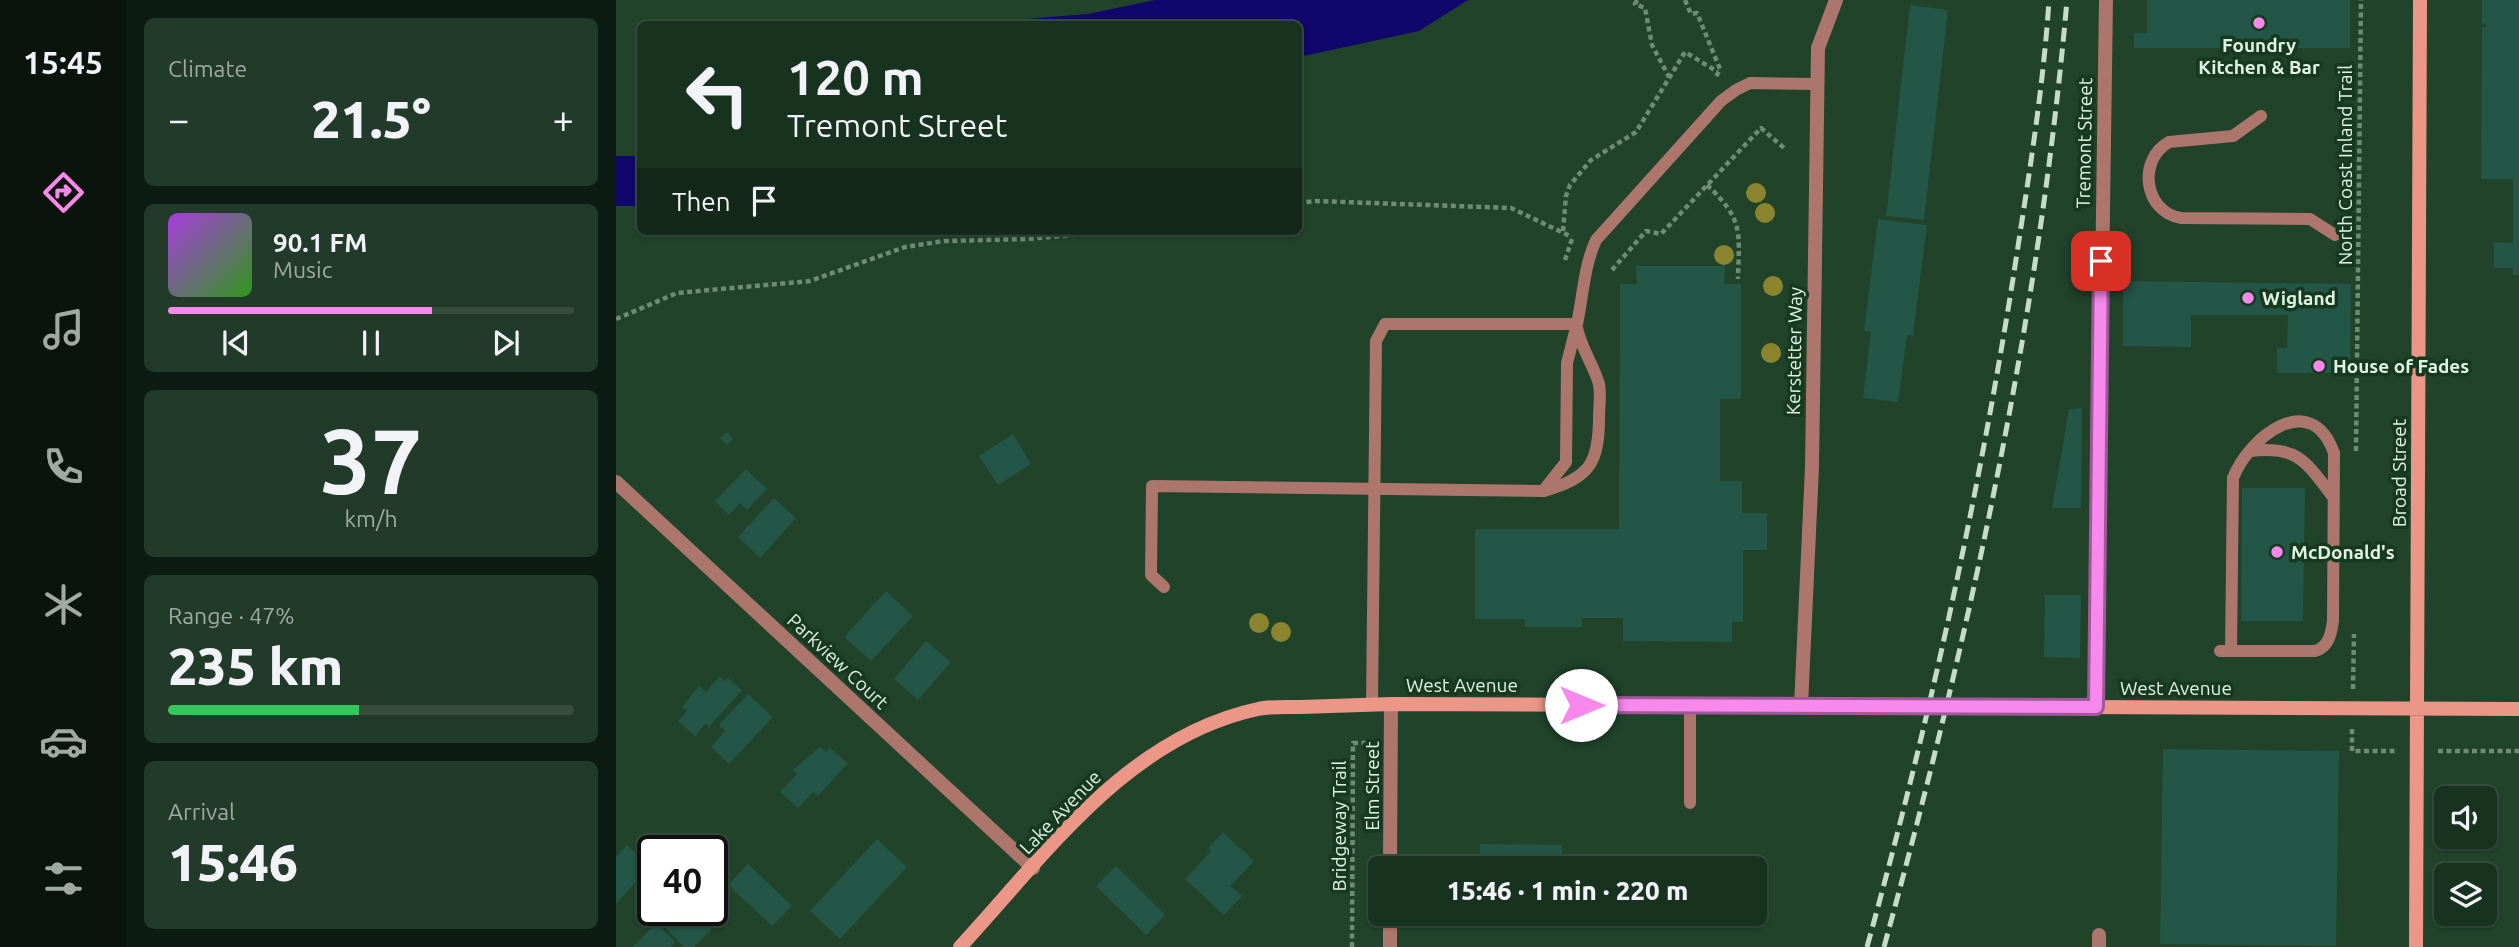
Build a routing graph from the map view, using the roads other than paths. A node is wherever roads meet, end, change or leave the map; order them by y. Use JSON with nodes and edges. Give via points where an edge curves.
{"nodes":[{"id":1,"x":1836,"y":0,"type":"edge"},
{"id":2,"x":2106,"y":0,"type":"edge"},
{"id":3,"x":2420,"y":0,"type":"edge"},
{"id":4,"x":1816,"y":84,"type":"junction"},
{"id":5,"x":2261,"y":116,"type":"dead end"},
{"id":6,"x":2335,"y":234,"type":"dead end"},
{"id":7,"x":1577,"y":324,"type":"junction"},
{"id":8,"x":2250,"y":451,"type":"junction"},
{"id":9,"x":616,"y":482,"type":"edge"},
{"id":10,"x":1374,"y":487,"type":"junction"},
{"id":11,"x":1543,"y":491,"type":"junction"},
{"id":12,"x":2334,"y":497,"type":"junction"},
{"id":13,"x":1164,"y":587,"type":"dead end"},
{"id":14,"x":1391,"y":704,"type":"junction"},
{"id":15,"x":1372,"y":705,"type":"junction"},
{"id":16,"x":1690,"y":706,"type":"junction"},
{"id":17,"x":1801,"y":706,"type":"junction"},
{"id":18,"x":2096,"y":707,"type":"junction"},
{"id":19,"x":2417,"y":708,"type":"junction"},
{"id":20,"x":2519,"y":709,"type":"edge"},
{"id":21,"x":1206,"y":724,"type":"joint"},
{"id":22,"x":1690,"y":803,"type":"dead end"},
{"id":23,"x":1390,"y":856,"type":"edge"},
{"id":24,"x":1033,"y":868,"type":"junction"},
{"id":25,"x":1390,"y":926,"type":"edge"},
{"id":26,"x":960,"y":947,"type":"edge"},
{"id":27,"x":1390,"y":947,"type":"edge"},
{"id":28,"x":2416,"y":947,"type":"edge"}],
"edges":[{"from":1,"to":4,"type":"street","name":"Kerstetter Way","via":[[1818,48]]},
{"from":2,"to":18,"type":"street","name":"Tremont Street"},
{"from":3,"to":19,"type":"street","name":"Broad Street"},
{"from":4,"to":7,"type":"lane","via":[[1750,83],[1721,101],[1596,240],[1587,258]]},
{"from":4,"to":17,"type":"street","name":"Kerstetter Way","via":[[1812,467]]},
{"from":5,"to":6,"type":"lane","via":[[2233,136],[2162,146],[2150,166],[2155,205],[2181,218],[2310,219]]},
{"from":7,"to":10,"type":"lane","via":[[1385,324],[1376,341]]},
{"from":7,"to":11,"type":"lane","via":[[1567,363],[1566,462]]},
{"from":7,"to":11,"type":"lane","via":[[1582,350],[1599,386],[1599,447],[1587,471],[1570,483]]},
{"from":8,"to":12,"type":"lane","via":[[2292,452],[2311,467]]},
{"from":8,"to":12,"type":"lane","via":[[2285,423],[2302,421],[2319,428],[2334,453]]},
{"from":8,"to":12,"type":"lane","via":[[2236,470],[2232,488],[2226,651],[2315,651],[2325,646],[2333,621]]},
{"from":9,"to":24,"type":"street","name":"Parkview Court"},
{"from":10,"to":11,"type":"lane"},
{"from":10,"to":13,"type":"lane","via":[[1152,486],[1150,575]]},
{"from":10,"to":15,"type":"lane"},
{"from":14,"to":15,"type":"street","name":"West Avenue"},
{"from":14,"to":16,"type":"street","name":"West Avenue"},
{"from":14,"to":23,"type":"street","name":"Elm Street"},
{"from":15,"to":21,"type":"street","name":"West Avenue","via":[[1260,708]]},
{"from":16,"to":17,"type":"street","name":"West Avenue"},
{"from":16,"to":22,"type":"lane"},
{"from":17,"to":18,"type":"street","name":"West Avenue"},
{"from":18,"to":19,"type":"street","name":"West Avenue"},
{"from":19,"to":20,"type":"street","name":"West Avenue"},
{"from":19,"to":28,"type":"street","name":"Broad Street"},
{"from":21,"to":24,"type":"street","name":"Lake Avenue","via":[[1140,761],[1087,809]]},
{"from":24,"to":26,"type":"street","name":"Lake Avenue"},
{"from":25,"to":27,"type":"street"}]}
